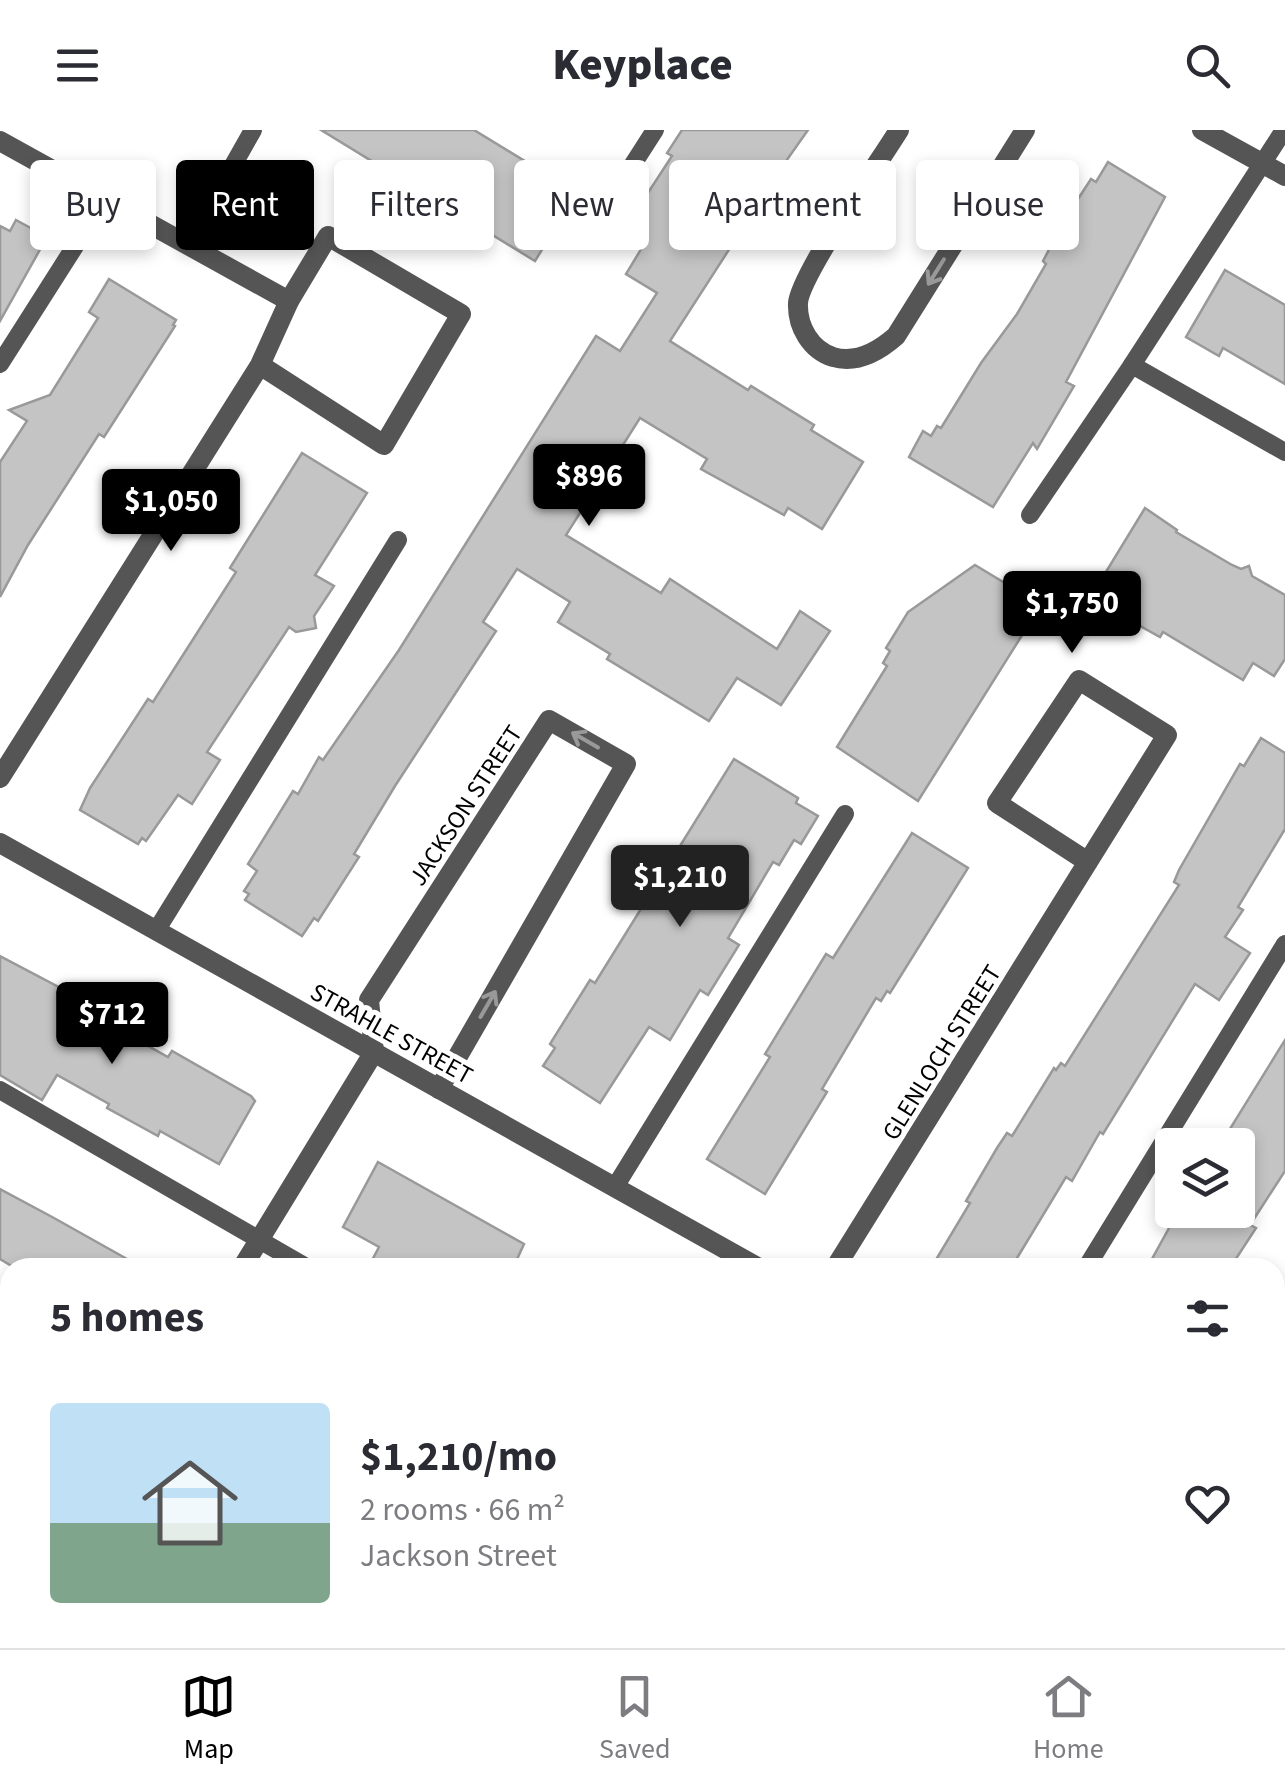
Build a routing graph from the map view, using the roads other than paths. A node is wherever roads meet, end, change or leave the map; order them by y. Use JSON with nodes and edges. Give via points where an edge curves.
{"nodes":[{"id":1,"x":252,"y":130,"type":"edge"},
{"id":2,"x":655,"y":130,"type":"edge"},
{"id":3,"x":899,"y":130,"type":"edge"},
{"id":4,"x":1025,"y":130,"type":"edge"},
{"id":5,"x":1202,"y":130,"type":"edge"},
{"id":6,"x":1284,"y":130,"type":"edge"},
{"id":7,"x":0,"y":141,"type":"edge"},
{"id":8,"x":34,"y":160,"type":"edge"},
{"id":9,"x":235,"y":160,"type":"edge"},
{"id":10,"x":636,"y":160,"type":"edge"},
{"id":11,"x":1264,"y":164,"type":"junction"},
{"id":12,"x":1285,"y":176,"type":"edge"},
{"id":13,"x":72,"y":250,"type":"edge"},
{"id":14,"x":197,"y":250,"type":"edge"},
{"id":15,"x":289,"y":302,"type":"junction"},
{"id":16,"x":0,"y":363,"type":"edge"},
{"id":17,"x":260,"y":365,"type":"junction"},
{"id":18,"x":1132,"y":365,"type":"junction"},
{"id":19,"x":1285,"y":452,"type":"edge"},
{"id":20,"x":1030,"y":514,"type":"dead end"},
{"id":21,"x":398,"y":540,"type":"dead end"},
{"id":22,"x":0,"y":778,"type":"edge"},
{"id":23,"x":845,"y":814,"type":"dead end"},
{"id":24,"x":0,"y":843,"type":"edge"},
{"id":25,"x":1088,"y":862,"type":"junction"},
{"id":26,"x":156,"y":931,"type":"junction"},
{"id":27,"x":1285,"y":944,"type":"edge"},
{"id":28,"x":374,"y":1052,"type":"junction"},
{"id":29,"x":439,"y":1088,"type":"junction"},
{"id":30,"x":0,"y":1090,"type":"edge"},
{"id":31,"x":615,"y":1187,"type":"junction"},
{"id":32,"x":259,"y":1240,"type":"junction"},
{"id":33,"x":248,"y":1258,"type":"edge"},
{"id":34,"x":290,"y":1258,"type":"edge"},
{"id":35,"x":741,"y":1258,"type":"edge"},
{"id":36,"x":841,"y":1258,"type":"edge"},
{"id":37,"x":1092,"y":1258,"type":"edge"}],
"edges":[{"from":1,"to":9,"type":"lane"},
{"from":2,"to":10,"type":"lane"},
{"from":4,"to":3,"type":"street","one_way":true,"via":[[896,336],[862,357],[834,358],[810,342],[798,302]]},
{"from":5,"to":11,"type":"street"},
{"from":6,"to":11,"type":"lane"},
{"from":7,"to":8,"type":"street"},
{"from":11,"to":12,"type":"street"},
{"from":11,"to":18,"type":"lane"},
{"from":13,"to":16,"type":"lane"},
{"from":14,"to":15,"type":"street"},
{"from":15,"to":17,"type":"street"},
{"from":15,"to":17,"type":"street","via":[[328,236],[461,314],[384,445]]},
{"from":17,"to":22,"type":"street"},
{"from":18,"to":19,"type":"lane"},
{"from":18,"to":20,"type":"lane"},
{"from":21,"to":26,"type":"lane"},
{"from":23,"to":31,"type":"lane"},
{"from":24,"to":26,"type":"street","name":"STRAHLE STREET"},
{"from":25,"to":25,"type":"street","name":"GLENLOCH STREET","via":[[1167,734],[1080,680],[997,803]]},
{"from":25,"to":36,"type":"street","name":"GLENLOCH STREET"},
{"from":26,"to":28,"type":"street","name":"STRAHLE STREET"},
{"from":27,"to":37,"type":"lane"},
{"from":28,"to":29,"type":"street","name":"STRAHLE STREET"},
{"from":29,"to":28,"type":"street","name":"JACKSON STREET","one_way":true,"via":[[626,764],[549,720],[369,1000]]},
{"from":28,"to":32,"type":"street"},
{"from":29,"to":31,"type":"street","name":"STRAHLE STREET"},
{"from":30,"to":32,"type":"lane"},
{"from":31,"to":35,"type":"street","name":"STRAHLE STREET"},
{"from":32,"to":33,"type":"street"},
{"from":32,"to":34,"type":"lane"}]}
